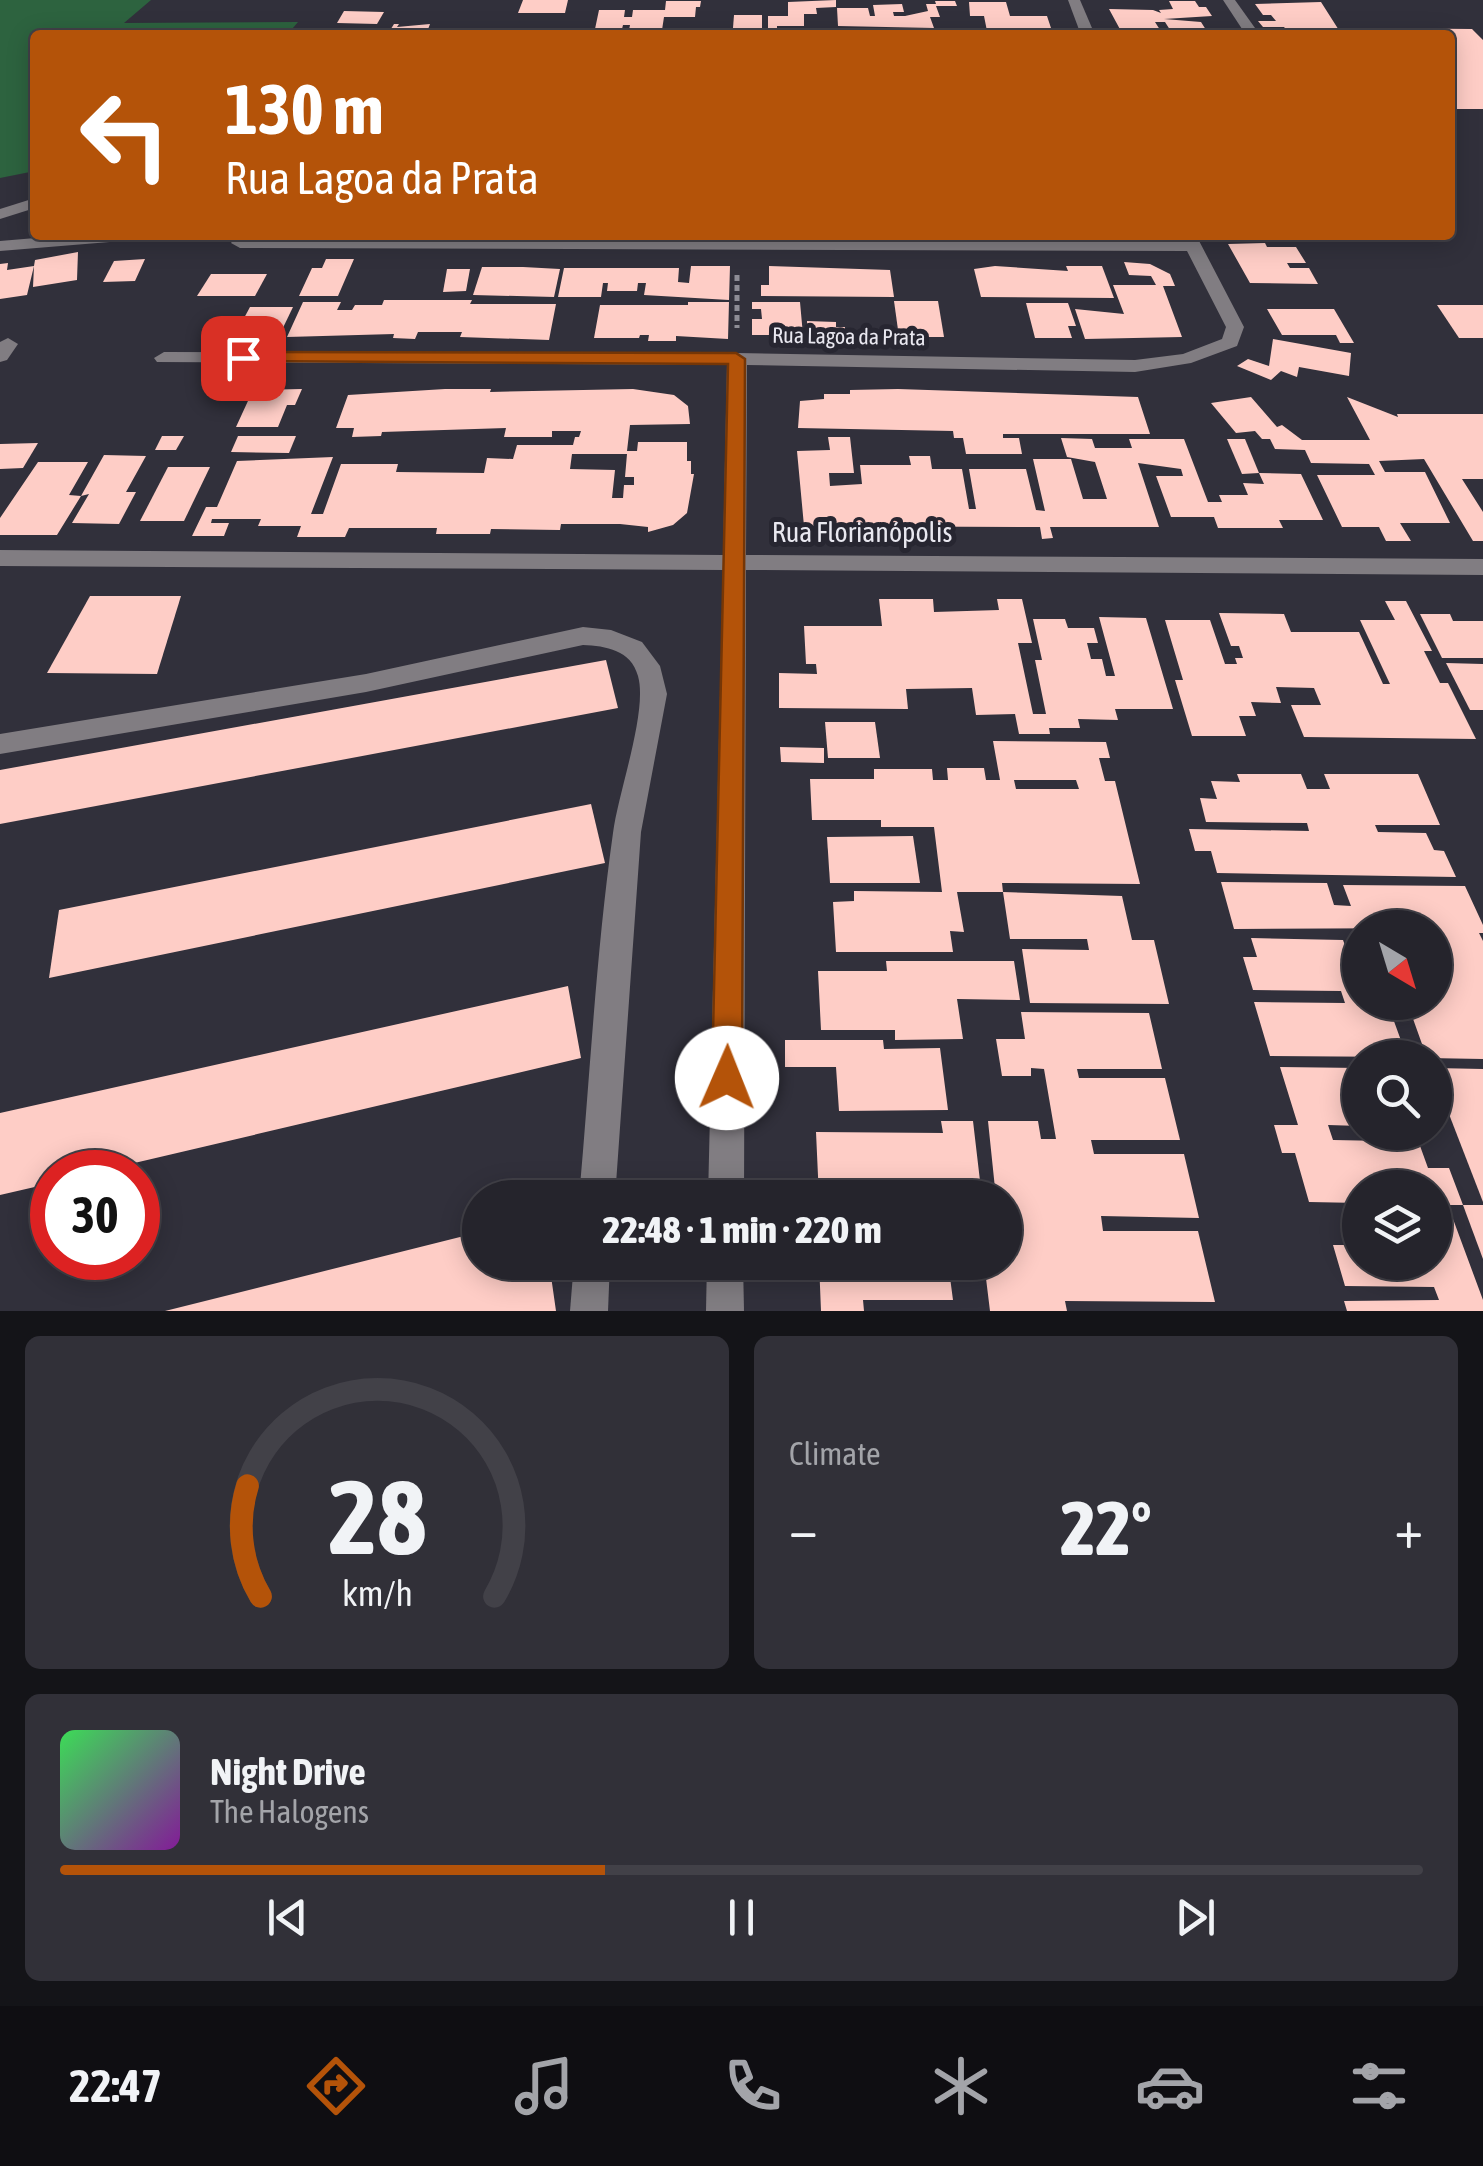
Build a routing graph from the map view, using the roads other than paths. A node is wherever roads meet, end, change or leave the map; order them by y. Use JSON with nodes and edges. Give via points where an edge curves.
{"nodes":[{"id":1,"x":1074,"y":0,"type":"edge"},
{"id":2,"x":1229,"y":0,"type":"edge"},
{"id":3,"x":1086,"y":30,"type":"edge"},
{"id":4,"x":1250,"y":30,"type":"edge"},
{"id":5,"x":30,"y":205,"type":"edge"},
{"id":6,"x":0,"y":214,"type":"edge"},
{"id":7,"x":73,"y":240,"type":"edge"},
{"id":8,"x":911,"y":240,"type":"edge"},
{"id":9,"x":1189,"y":240,"type":"edge"},
{"id":10,"x":240,"y":243,"type":"dead end"},
{"id":11,"x":0,"y":246,"type":"edge"},
{"id":12,"x":164,"y":358,"type":"dead end"},
{"id":13,"x":736,"y":359,"type":"junction"},
{"id":14,"x":0,"y":558,"type":"edge"},
{"id":15,"x":733,"y":561,"type":"junction"},
{"id":16,"x":1483,"y":567,"type":"edge"},
{"id":17,"x":0,"y":744,"type":"edge"},
{"id":18,"x":598,"y":1180,"type":"edge"},
{"id":19,"x":726,"y":1180,"type":"edge"},
{"id":20,"x":591,"y":1280,"type":"edge"},
{"id":21,"x":725,"y":1280,"type":"edge"},
{"id":22,"x":589,"y":1311,"type":"edge"},
{"id":23,"x":724,"y":1311,"type":"edge"}],
"edges":[{"from":1,"to":3,"type":"street"},
{"from":2,"to":4,"type":"street"},
{"from":5,"to":6,"type":"street"},
{"from":7,"to":11,"type":"street"},
{"from":8,"to":10,"type":"street"},
{"from":9,"to":13,"type":"street","name":"Rua Lagoa da Prata","via":[[1235,326],[1230,342],[1176,363]]},
{"from":12,"to":13,"type":"street","name":"Rua Lagoa da Prata"},
{"from":13,"to":15,"type":"street"},
{"from":14,"to":15,"type":"street","name":"Rua Florianópolis"},
{"from":15,"to":16,"type":"street","name":"Rua Florianópolis"},
{"from":15,"to":19,"type":"street"},
{"from":17,"to":18,"type":"street","via":[[366,683],[583,636],[614,637],[637,652],[653,672],[654,694],[627,832]]},
{"from":20,"to":22,"type":"street"},
{"from":21,"to":23,"type":"street"}]}
